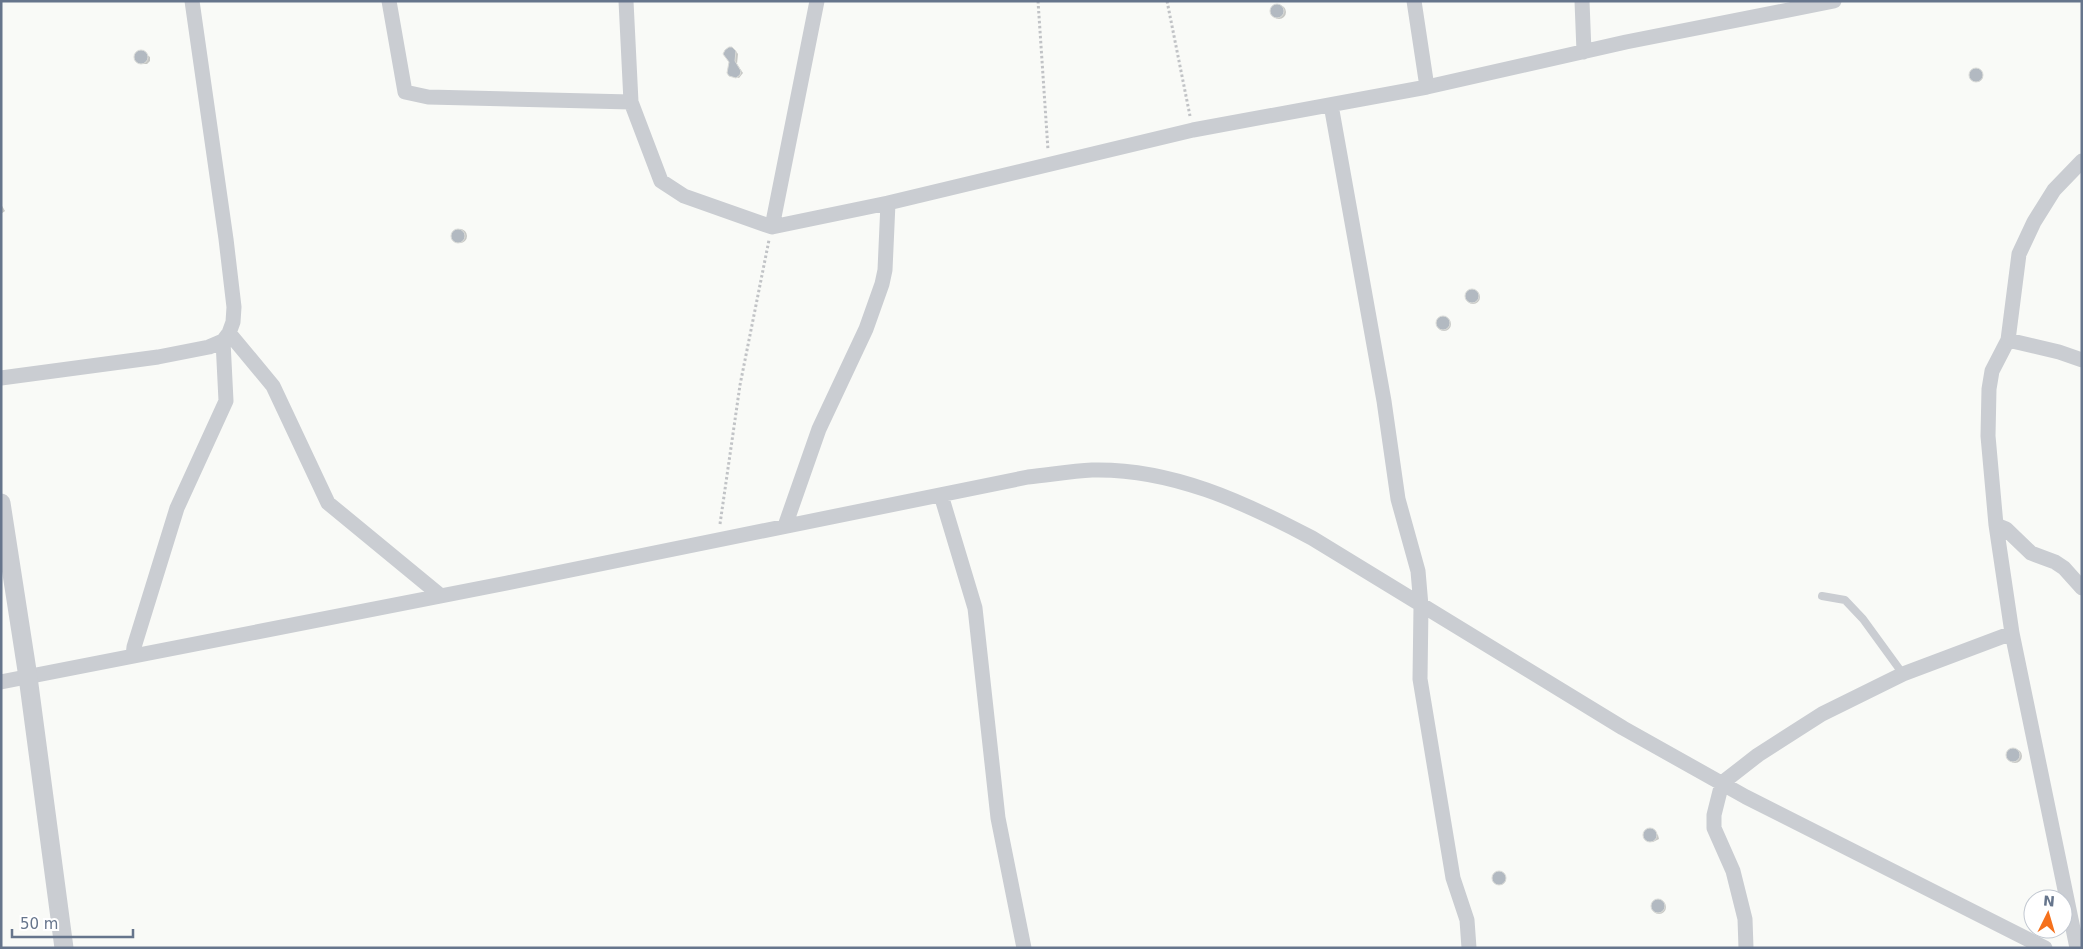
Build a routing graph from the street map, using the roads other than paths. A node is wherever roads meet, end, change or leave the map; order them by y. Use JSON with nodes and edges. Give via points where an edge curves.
{"nodes":[{"id":1,"x":192,"y":1,"type":"edge"},
{"id":2,"x":389,"y":1,"type":"edge"},
{"id":3,"x":626,"y":1,"type":"edge"},
{"id":4,"x":817,"y":1,"type":"edge"},
{"id":5,"x":1414,"y":1,"type":"edge"},
{"id":6,"x":1582,"y":1,"type":"edge"},
{"id":7,"x":1834,"y":1,"type":"edge"},
{"id":8,"x":1584,"y":52,"type":"junction"},
{"id":9,"x":1427,"y":87,"type":"junction"},
{"id":10,"x":631,"y":102,"type":"junction"},
{"id":11,"x":1331,"y":105,"type":"junction"},
{"id":12,"x":2082,"y":161,"type":"edge"},
{"id":13,"x":888,"y":203,"type":"junction"},
{"id":14,"x":772,"y":227,"type":"junction"},
{"id":15,"x":226,"y":337,"type":"junction"},
{"id":16,"x":2008,"y":340,"type":"junction"},
{"id":17,"x":2082,"y":360,"type":"edge"},
{"id":18,"x":1,"y":378,"type":"edge"},
{"id":19,"x":941,"y":495,"type":"junction"},
{"id":20,"x":1,"y":504,"type":"edge"},
{"id":21,"x":1996,"y":525,"type":"junction"},
{"id":22,"x":784,"y":526,"type":"junction"},
{"id":23,"x":2082,"y":588,"type":"edge"},
{"id":24,"x":441,"y":596,"type":"junction"},
{"id":25,"x":1822,"y":596,"type":"dead end"},
{"id":26,"x":1421,"y":606,"type":"junction"},
{"id":27,"x":2012,"y":633,"type":"junction"},
{"id":28,"x":133,"y":656,"type":"junction"},
{"id":29,"x":1903,"y":674,"type":"junction"},
{"id":30,"x":28,"y":677,"type":"junction"},
{"id":31,"x":1,"y":682,"type":"edge"},
{"id":32,"x":1722,"y":783,"type":"junction"},
{"id":33,"x":2077,"y":918,"type":"edge"},
{"id":34,"x":64,"y":948,"type":"edge"},
{"id":35,"x":1024,"y":948,"type":"edge"},
{"id":36,"x":1469,"y":948,"type":"edge"},
{"id":37,"x":1746,"y":948,"type":"edge"},
{"id":38,"x":2046,"y":948,"type":"edge"},
{"id":39,"x":2077,"y":948,"type":"edge"}],
"edges":[{"from":1,"to":15,"type":"street","via":[[232,298],[233,322]]},
{"from":2,"to":10,"type":"street","via":[[405,92],[428,97]]},
{"from":3,"to":10,"type":"street"},
{"from":4,"to":14,"type":"street"},
{"from":5,"to":9,"type":"street"},
{"from":6,"to":8,"type":"street"},
{"from":7,"to":8,"type":"street"},
{"from":8,"to":9,"type":"street"},
{"from":9,"to":11,"type":"street"},
{"from":10,"to":14,"type":"street","via":[[661,181],[684,196]]},
{"from":11,"to":13,"type":"street","via":[[1192,130]]},
{"from":11,"to":26,"type":"street","via":[[1398,499],[1418,571]]},
{"from":12,"to":16,"type":"street","via":[[2054,190],[2019,254]]},
{"from":13,"to":14,"type":"street"},
{"from":13,"to":22,"type":"street","via":[[882,284],[866,330],[819,429]]},
{"from":15,"to":18,"type":"street","via":[[209,347],[158,358]]},
{"from":15,"to":24,"type":"street","via":[[273,386],[328,504]]},
{"from":15,"to":28,"type":"street","via":[[226,401],[177,508]]},
{"from":16,"to":17,"type":"street"},
{"from":16,"to":21,"type":"street","via":[[1992,371],[1989,389],[1988,436]]},
{"from":19,"to":22,"type":"street"},
{"from":19,"to":26,"type":"street","via":[[1028,477],[1092,470],[1162,477],[1224,495],[1276,519]]},
{"from":19,"to":35,"type":"street","via":[[975,608],[998,818]]},
{"from":20,"to":30,"type":"street"},
{"from":21,"to":23,"type":"street","via":[[2006,529],[2031,553],[2064,568]]},
{"from":21,"to":27,"type":"street"},
{"from":22,"to":24,"type":"street"},
{"from":24,"to":28,"type":"street"},
{"from":25,"to":29,"type":"lane","via":[[1845,600]]},
{"from":26,"to":32,"type":"street","via":[[1623,728]]},
{"from":26,"to":36,"type":"street","via":[[1420,679],[1453,878],[1467,920]]},
{"from":27,"to":29,"type":"street"},
{"from":27,"to":33,"type":"street"},
{"from":28,"to":30,"type":"street"},
{"from":29,"to":32,"type":"street","via":[[1822,714],[1758,755]]},
{"from":30,"to":31,"type":"street"},
{"from":30,"to":34,"type":"street"},
{"from":32,"to":37,"type":"street","via":[[1714,828],[1734,871],[1745,919]]},
{"from":32,"to":38,"type":"street"},
{"from":33,"to":39,"type":"street"}]}
